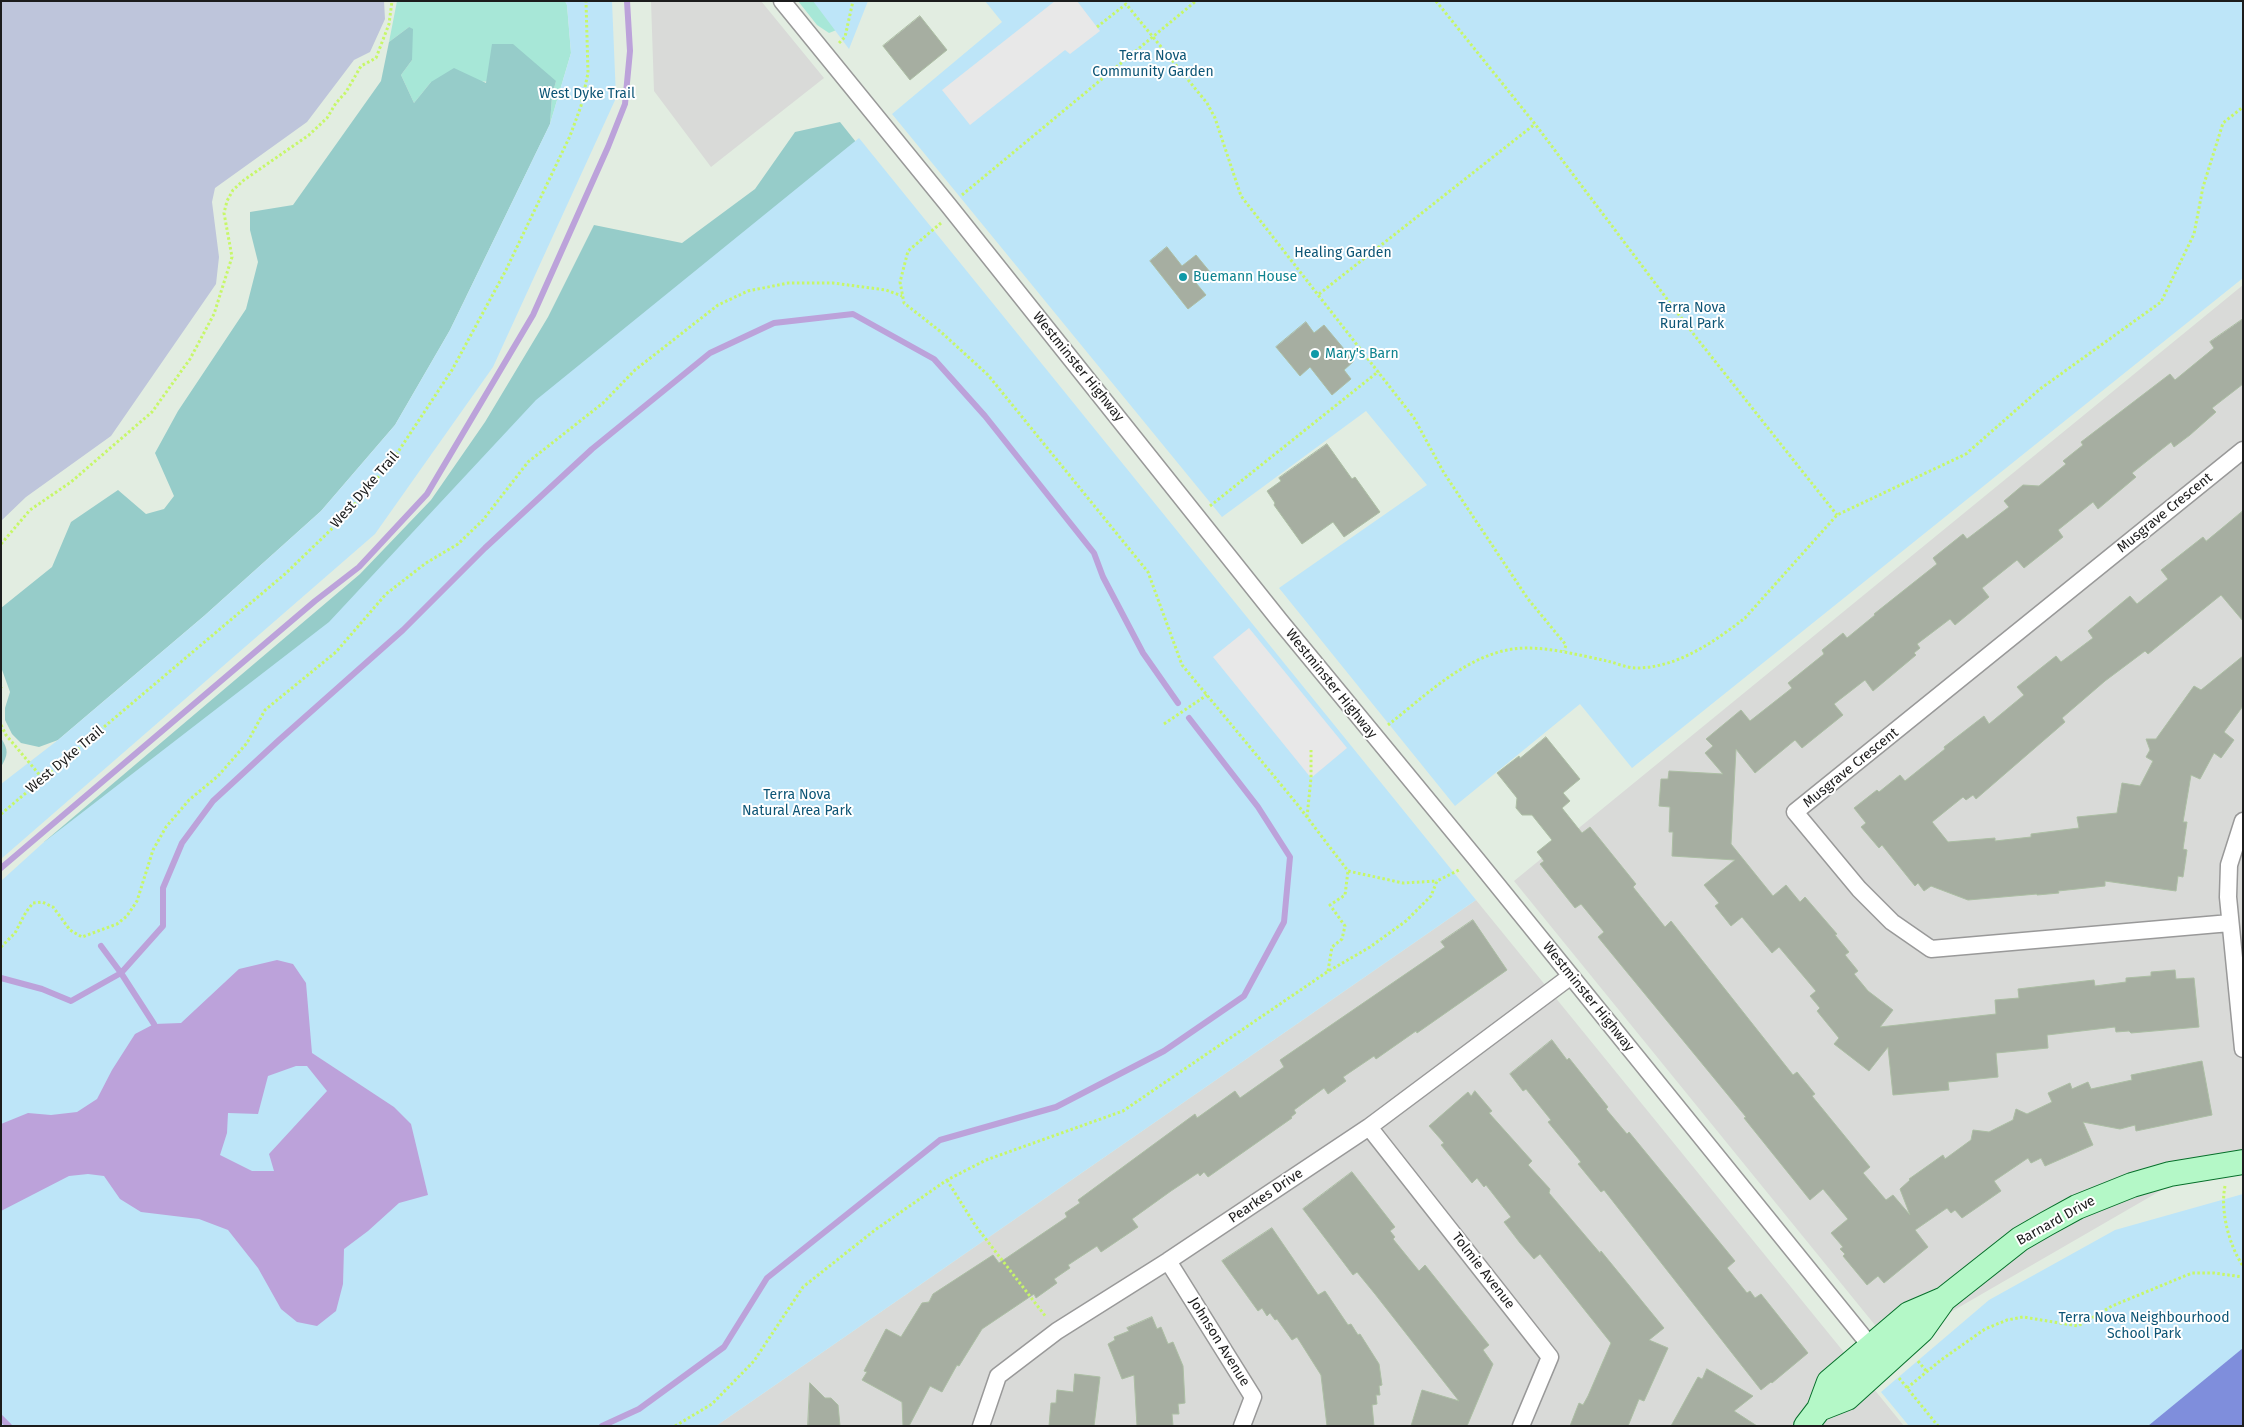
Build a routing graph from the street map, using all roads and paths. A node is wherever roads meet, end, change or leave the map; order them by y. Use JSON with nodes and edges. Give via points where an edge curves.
{"nodes":[{"id":1,"x":392,"y":1,"type":"edge"},
{"id":2,"x":586,"y":1,"type":"edge"},
{"id":3,"x":782,"y":1,"type":"edge"},
{"id":4,"x":853,"y":1,"type":"edge"},
{"id":5,"x":1196,"y":1,"type":"edge"},
{"id":6,"x":1436,"y":1,"type":"edge"},
{"id":7,"x":1097,"y":27,"type":"dead end"},
{"id":8,"x":1154,"y":37,"type":"junction"},
{"id":9,"x":827,"y":56,"type":"junction"},
{"id":10,"x":2243,"y":107,"type":"edge"},
{"id":11,"x":1535,"y":124,"type":"junction"},
{"id":12,"x":949,"y":206,"type":"junction"},
{"id":13,"x":943,"y":222,"type":"dead end"},
{"id":14,"x":1319,"y":294,"type":"junction"},
{"id":15,"x":903,"y":296,"type":"junction"},
{"id":16,"x":1379,"y":371,"type":"junction"},
{"id":17,"x":2243,"y":450,"type":"edge"},
{"id":18,"x":1837,"y":515,"type":"junction"},
{"id":19,"x":1197,"y":516,"type":"junction"},
{"id":20,"x":1,"y":544,"type":"edge"},
{"id":21,"x":1564,"y":651,"type":"junction"},
{"id":22,"x":1207,"y":694,"type":"junction"},
{"id":23,"x":1164,"y":724,"type":"dead end"},
{"id":24,"x":1,"y":725,"type":"edge"},
{"id":25,"x":1373,"y":736,"type":"junction"},
{"id":26,"x":1311,"y":750,"type":"dead end"},
{"id":27,"x":43,"y":779,"type":"junction"},
{"id":28,"x":1,"y":814,"type":"edge"},
{"id":29,"x":1307,"y":818,"type":"junction"},
{"id":30,"x":2243,"y":820,"type":"edge"},
{"id":31,"x":1465,"y":866,"type":"dead end"},
{"id":32,"x":1348,"y":871,"type":"junction"},
{"id":33,"x":1437,"y":881,"type":"junction"},
{"id":34,"x":2230,"y":923,"type":"junction"},
{"id":35,"x":1,"y":947,"type":"edge"},
{"id":36,"x":1328,"y":972,"type":"junction"},
{"id":37,"x":1571,"y":976,"type":"junction"},
{"id":38,"x":2243,"y":1049,"type":"edge"},
{"id":39,"x":1369,"y":1127,"type":"junction"},
{"id":40,"x":2243,"y":1162,"type":"edge"},
{"id":41,"x":947,"y":1180,"type":"junction"},
{"id":42,"x":2226,"y":1182,"type":"dead end"},
{"id":43,"x":1168,"y":1261,"type":"junction"},
{"id":44,"x":2243,"y":1266,"type":"edge"},
{"id":45,"x":2243,"y":1277,"type":"edge"},
{"id":46,"x":1057,"y":1331,"type":"junction"},
{"id":47,"x":1883,"y":1361,"type":"junction"},
{"id":48,"x":1907,"y":1388,"type":"junction"},
{"id":49,"x":1813,"y":1418,"type":"edge"},
{"id":50,"x":675,"y":1426,"type":"edge"},
{"id":51,"x":981,"y":1426,"type":"edge"},
{"id":52,"x":1242,"y":1426,"type":"edge"},
{"id":53,"x":1521,"y":1426,"type":"edge"},
{"id":54,"x":1938,"y":1426,"type":"edge"}],
"edges":[{"from":1,"to":20,"type":"path","via":[[389,24],[376,58],[361,66],[327,118],[233,190],[224,212],[232,257],[214,314],[190,359],[152,412],[71,482],[30,510]]},
{"from":2,"to":27,"type":"path","name":"West Dyke Trail","via":[[588,73],[570,136],[506,270],[452,370],[392,461],[341,520],[285,574]]},
{"from":3,"to":9,"type":"street","name":"Westminster Highway"},
{"from":4,"to":9,"type":"path","via":[[845,38]]},
{"from":5,"to":8,"type":"path"},
{"from":6,"to":11,"type":"path"},
{"from":7,"to":8,"type":"path","via":[[1126,4]]},
{"from":8,"to":12,"type":"path"},
{"from":8,"to":14,"type":"path","via":[[1208,102],[1241,196]]},
{"from":9,"to":12,"type":"street","name":"Westminster Highway"},
{"from":10,"to":18,"type":"path","via":[[2223,123],[2194,234],[2161,302],[2040,389],[1966,454]]},
{"from":11,"to":14,"type":"path"},
{"from":11,"to":18,"type":"path"},
{"from":12,"to":19,"type":"street","name":"Westminster Highway"},
{"from":13,"to":15,"type":"path","via":[[908,251],[900,282]]},
{"from":14,"to":16,"type":"path"},
{"from":15,"to":22,"type":"path","via":[[904,303],[988,375],[1148,572],[1182,665]]},
{"from":15,"to":35,"type":"path","via":[[886,290],[834,283],[788,283],[748,291],[718,306],[635,370],[603,404],[528,462],[483,520],[458,544],[426,563],[386,594],[336,652],[266,710],[247,743],[166,827],[153,850],[137,901],[127,916],[117,924],[82,937],[75,934],[53,907],[42,902],[33,903],[15,933]]},
{"from":16,"to":19,"type":"path"},
{"from":16,"to":21,"type":"path","via":[[1414,418],[1444,473],[1528,599],[1566,645]]},
{"from":17,"to":34,"type":"street","name":"Musgrave Crescent","via":[[1795,812],[1858,889],[1885,916],[1931,949]]},
{"from":18,"to":21,"type":"path","via":[[1745,618],[1688,656],[1636,668]]},
{"from":19,"to":25,"type":"street","name":"Westminster Highway"},
{"from":21,"to":25,"type":"path","via":[[1514,649],[1480,658]]},
{"from":22,"to":23,"type":"path"},
{"from":22,"to":29,"type":"path"},
{"from":24,"to":27,"type":"path"},
{"from":25,"to":37,"type":"street","name":"Westminster Highway"},
{"from":26,"to":29,"type":"path","via":[[1312,778]]},
{"from":27,"to":28,"type":"path","name":"West Dyke Trail"},
{"from":29,"to":32,"type":"path"},
{"from":30,"to":34,"type":"street","via":[[2229,865]]},
{"from":31,"to":33,"type":"path"},
{"from":32,"to":33,"type":"path","via":[[1403,883]]},
{"from":32,"to":36,"type":"path","via":[[1345,895],[1330,905],[1345,926],[1342,939],[1332,947]]},
{"from":33,"to":36,"type":"path","via":[[1431,896],[1406,921]]},
{"from":34,"to":38,"type":"street"},
{"from":36,"to":41,"type":"path","via":[[1123,1111],[986,1160]]},
{"from":37,"to":39,"type":"street","name":"Pearkes Drive"},
{"from":37,"to":47,"type":"street","name":"Westminster Highway"},
{"from":39,"to":43,"type":"street","name":"Pearkes Drive"},
{"from":39,"to":53,"type":"street","name":"Tolmie Avenue","via":[[1550,1357]]},
{"from":40,"to":47,"type":"street","name":"Barnard Drive","via":[[2132,1184],[2077,1206],[2020,1239],[1944,1299],[1909,1314]]},
{"from":41,"to":46,"type":"path","via":[[975,1225]]},
{"from":41,"to":50,"type":"path","via":[[875,1230],[803,1287],[754,1361],[712,1404]]},
{"from":42,"to":44,"type":"path","via":[[2224,1206],[2233,1251]]},
{"from":43,"to":46,"type":"street","name":"Pearkes Drive"},
{"from":43,"to":52,"type":"street","name":"Johnson Avenue","via":[[1253,1397]]},
{"from":45,"to":48,"type":"path","via":[[2192,1273],[2112,1306],[2078,1326],[2023,1317],[2007,1320],[1985,1330]]},
{"from":46,"to":51,"type":"street","name":"Pearkes Drive","via":[[998,1376]]},
{"from":47,"to":48,"type":"path"},
{"from":47,"to":49,"type":"street","name":"Barnard Drive","via":[[1848,1398]]},
{"from":48,"to":54,"type":"path"}]}
